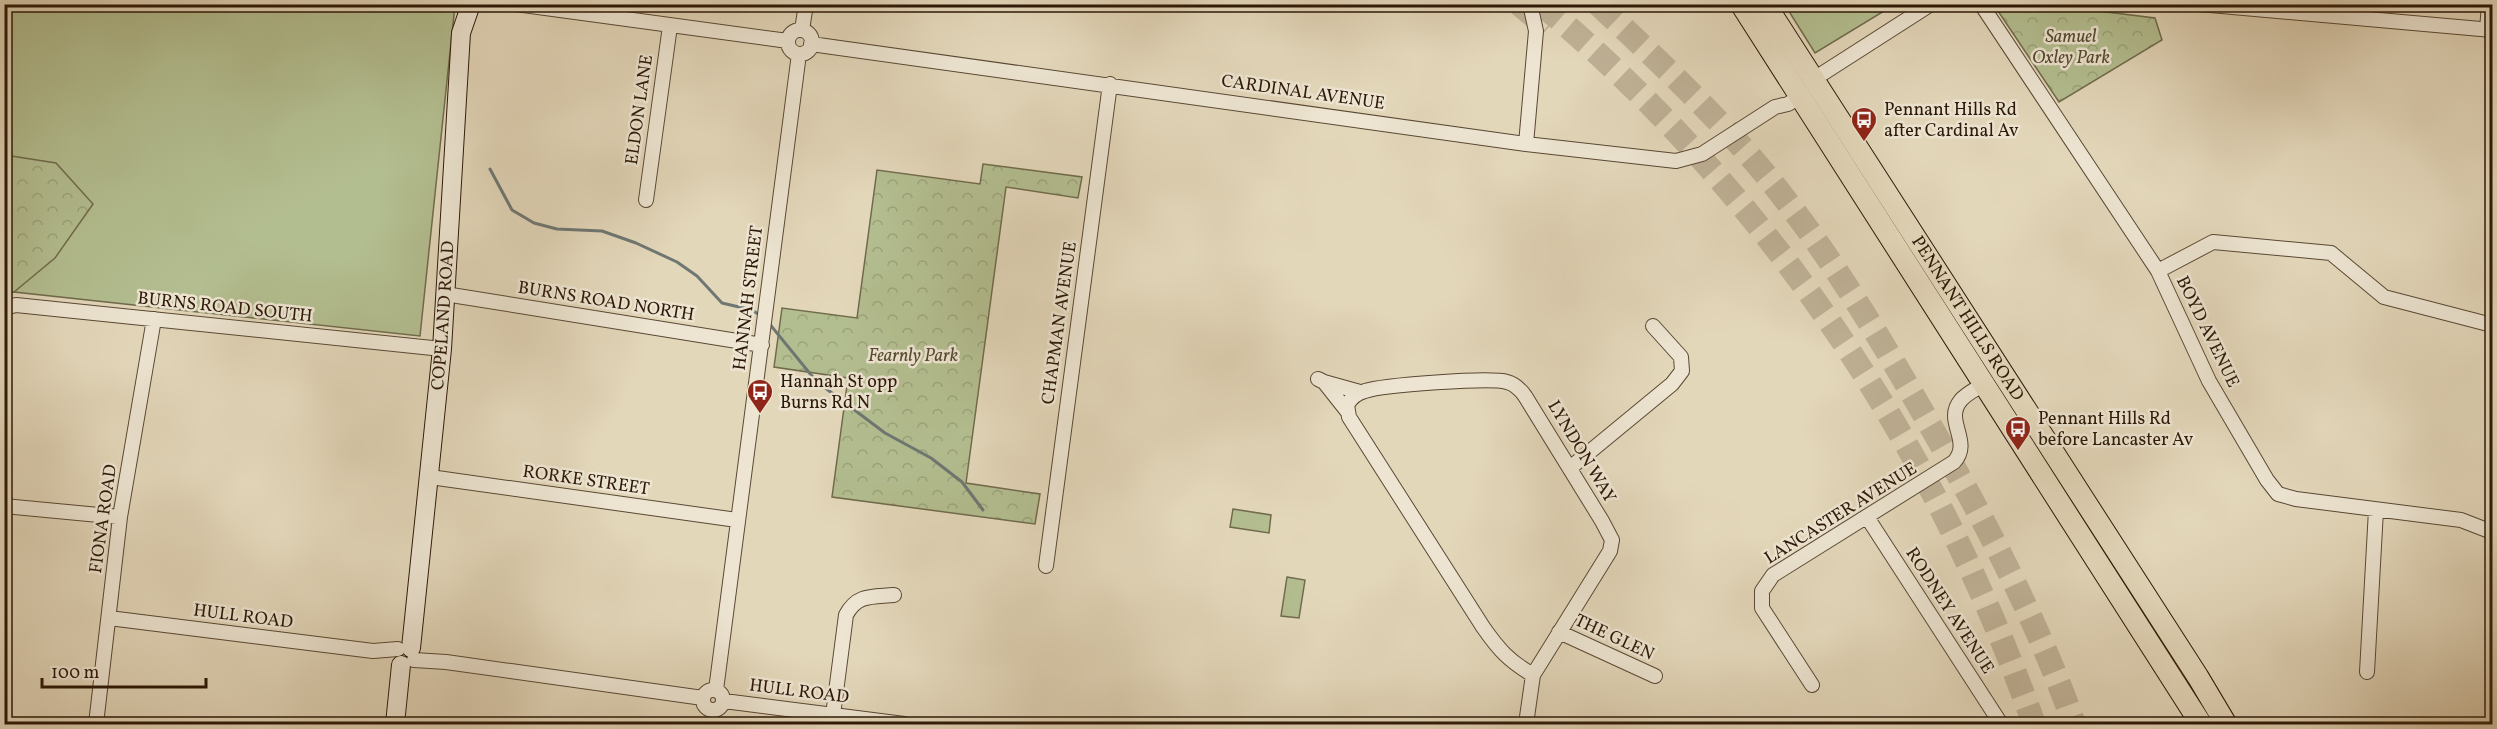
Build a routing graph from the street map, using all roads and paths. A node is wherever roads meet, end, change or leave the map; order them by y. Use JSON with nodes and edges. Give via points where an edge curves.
{"nodes":[{"id":1,"x":516,"y":4,"type":"edge"},
{"id":2,"x":806,"y":4,"type":"edge"},
{"id":3,"x":1530,"y":4,"type":"edge"},
{"id":4,"x":1741,"y":4,"type":"edge"},
{"id":5,"x":1765,"y":4,"type":"edge"},
{"id":6,"x":1931,"y":4,"type":"edge"},
{"id":7,"x":1981,"y":4,"type":"edge"},
{"id":8,"x":2199,"y":4,"type":"edge"},
{"id":9,"x":2489,"y":4,"type":"edge"},
{"id":10,"x":471,"y":5,"type":"edge"},
{"id":11,"x":2304,"y":9,"type":"edge"},
{"id":12,"x":670,"y":26,"type":"junction"},
{"id":13,"x":802,"y":30,"type":"junction"},
{"id":14,"x":2490,"y":30,"type":"edge"},
{"id":15,"x":788,"y":42,"type":"junction"},
{"id":16,"x":812,"y":44,"type":"junction"},
{"id":17,"x":799,"y":54,"type":"junction"},
{"id":18,"x":1803,"y":80,"type":"junction"},
{"id":19,"x":1110,"y":84,"type":"junction"},
{"id":20,"x":1775,"y":107,"type":"junction"},
{"id":21,"x":1526,"y":144,"type":"junction"},
{"id":22,"x":646,"y":200,"type":"dead end"},
{"id":23,"x":2158,"y":272,"type":"junction"},
{"id":24,"x":445,"y":294,"type":"junction"},
{"id":25,"x":4,"y":308,"type":"edge"},
{"id":26,"x":154,"y":319,"type":"junction"},
{"id":27,"x":2493,"y":325,"type":"edge"},
{"id":28,"x":1653,"y":326,"type":"dead end"},
{"id":29,"x":763,"y":339,"type":"junction"},
{"id":30,"x":441,"y":349,"type":"junction"},
{"id":31,"x":1984,"y":384,"type":"junction"},
{"id":32,"x":1360,"y":392,"type":"junction"},
{"id":33,"x":1347,"y":411,"type":"junction"},
{"id":34,"x":1570,"y":468,"type":"junction"},
{"id":35,"x":430,"y":477,"type":"junction"},
{"id":36,"x":4,"y":506,"type":"edge"},
{"id":37,"x":2376,"y":510,"type":"junction"},
{"id":38,"x":1867,"y":517,"type":"junction"},
{"id":39,"x":120,"y":518,"type":"junction"},
{"id":40,"x":737,"y":520,"type":"junction"},
{"id":41,"x":2493,"y":532,"type":"edge"},
{"id":42,"x":1046,"y":566,"type":"dead end"},
{"id":43,"x":894,"y":595,"type":"dead end"},
{"id":44,"x":109,"y":618,"type":"junction"},
{"id":45,"x":1559,"y":632,"type":"junction"},
{"id":46,"x":406,"y":656,"type":"junction"},
{"id":47,"x":2367,"y":672,"type":"dead end"},
{"id":48,"x":1533,"y":675,"type":"junction"},
{"id":49,"x":1655,"y":676,"type":"dead end"},
{"id":50,"x":1812,"y":685,"type":"dead end"},
{"id":51,"x":720,"y":695,"type":"junction"},
{"id":52,"x":703,"y":698,"type":"junction"},
{"id":53,"x":833,"y":715,"type":"junction"},
{"id":54,"x":712,"y":718,"type":"edge"},
{"id":55,"x":96,"y":724,"type":"edge"},
{"id":56,"x":395,"y":724,"type":"edge"},
{"id":57,"x":904,"y":724,"type":"edge"},
{"id":58,"x":1526,"y":724,"type":"edge"},
{"id":59,"x":2001,"y":724,"type":"edge"},
{"id":60,"x":2201,"y":724,"type":"edge"},
{"id":61,"x":2226,"y":724,"type":"edge"}],
"edges":[{"from":1,"to":12,"type":"street"},
{"from":2,"to":13,"type":"street"},
{"from":3,"to":21,"type":"street","via":[[1536,31]]},
{"from":4,"to":18,"type":"highway","name":"PENNANT HILLS ROAD"},
{"from":5,"to":18,"type":"highway","name":"PENNANT HILLS ROAD"},
{"from":6,"to":18,"type":"street","name":"CARDINAL AVENUE"},
{"from":7,"to":23,"type":"street","name":"BOYD AVENUE"},
{"from":8,"to":11,"type":"street"},
{"from":9,"to":14,"type":"street"},
{"from":10,"to":24,"type":"main road","name":"COPELAND ROAD","via":[[461,33]]},
{"from":11,"to":14,"type":"street"},
{"from":12,"to":15,"type":"street"},
{"from":12,"to":22,"type":"street","name":"ELDON LANE"},
{"from":13,"to":15,"type":"street","via":[[794,32]]},
{"from":13,"to":16,"type":"street","via":[[809,34]]},
{"from":15,"to":17,"type":"street","via":[[792,51]]},
{"from":16,"to":17,"type":"street"},
{"from":16,"to":19,"type":"street","name":"CARDINAL AVENUE"},
{"from":17,"to":29,"type":"street","name":"HANNAH STREET"},
{"from":18,"to":20,"type":"street","name":"CARDINAL AVENUE"},
{"from":18,"to":20,"type":"street","name":"CARDINAL AVENUE","via":[[1788,104]]},
{"from":18,"to":31,"type":"highway","name":"PENNANT HILLS ROAD","via":[[1813,114]]},
{"from":18,"to":61,"type":"highway","name":"PENNANT HILLS ROAD"},
{"from":19,"to":21,"type":"street","name":"CARDINAL AVENUE"},
{"from":19,"to":42,"type":"street","name":"CHAPMAN AVENUE"},
{"from":20,"to":21,"type":"street","name":"CARDINAL AVENUE","via":[[1702,154],[1676,161]]},
{"from":23,"to":27,"type":"street","via":[[2213,242],[2331,253],[2384,297]]},
{"from":23,"to":37,"type":"street","name":"BOYD AVENUE","via":[[2209,381],[2278,494]]},
{"from":24,"to":29,"type":"street","name":"BURNS ROAD NORTH"},
{"from":24,"to":30,"type":"main road","name":"COPELAND ROAD"},
{"from":25,"to":26,"type":"street","name":"BURNS ROAD SOUTH","via":[[16,305]]},
{"from":26,"to":30,"type":"street","name":"BURNS ROAD SOUTH"},
{"from":26,"to":39,"type":"street","name":"FIONA ROAD"},
{"from":28,"to":34,"type":"street","via":[[1681,357],[1682,371],[1672,384]]},
{"from":29,"to":40,"type":"street","name":"HANNAH STREET"},
{"from":30,"to":35,"type":"main road","name":"COPELAND ROAD"},
{"from":31,"to":38,"type":"street","name":"LANCASTER AVENUE","via":[[1957,407],[1955,422],[1962,445],[1958,458]]},
{"from":31,"to":60,"type":"highway","name":"PENNANT HILLS ROAD"},
{"from":32,"to":33,"type":"street","via":[[1349,402]]},
{"from":32,"to":33,"type":"street","name":"LYNDON WAY","via":[[1321,381]]},
{"from":32,"to":34,"type":"street","name":"LYNDON WAY","via":[[1476,380],[1511,383],[1525,396]]},
{"from":33,"to":48,"type":"street","name":"LYNDON WAY","via":[[1497,648]]},
{"from":34,"to":45,"type":"street","name":"LYNDON WAY","via":[[1612,540],[1602,566]]},
{"from":35,"to":40,"type":"street","name":"RORKE STREET"},
{"from":35,"to":46,"type":"main road","name":"COPELAND ROAD"},
{"from":36,"to":39,"type":"street"},
{"from":37,"to":41,"type":"street","name":"BOYD AVENUE","via":[[2461,520]]},
{"from":37,"to":47,"type":"street"},
{"from":38,"to":50,"type":"street","name":"LANCASTER AVENUE","via":[[1773,575],[1762,591],[1762,608]]},
{"from":38,"to":59,"type":"street","name":"RODNEY AVENUE"},
{"from":39,"to":44,"type":"street","name":"FIONA ROAD"},
{"from":40,"to":51,"type":"street","name":"HANNAH STREET"},
{"from":43,"to":53,"type":"street","via":[[862,598],[852,603],[846,615]]},
{"from":44,"to":46,"type":"street","name":"HULL ROAD"},
{"from":44,"to":55,"type":"street","name":"FIONA ROAD"},
{"from":45,"to":48,"type":"street","name":"LYNDON WAY"},
{"from":45,"to":49,"type":"street","name":"THE GLEN"},
{"from":46,"to":52,"type":"street","name":"HULL ROAD"},
{"from":46,"to":56,"type":"main road","name":"COPELAND ROAD"},
{"from":48,"to":58,"type":"street","name":"LYNDON WAY"},
{"from":51,"to":52,"type":"street","via":[[708,691]]},
{"from":51,"to":53,"type":"street","name":"HULL ROAD"},
{"from":51,"to":54,"type":"street","via":[[721,708]]},
{"from":52,"to":54,"type":"street"},
{"from":53,"to":57,"type":"street","name":"HULL ROAD"}]}
